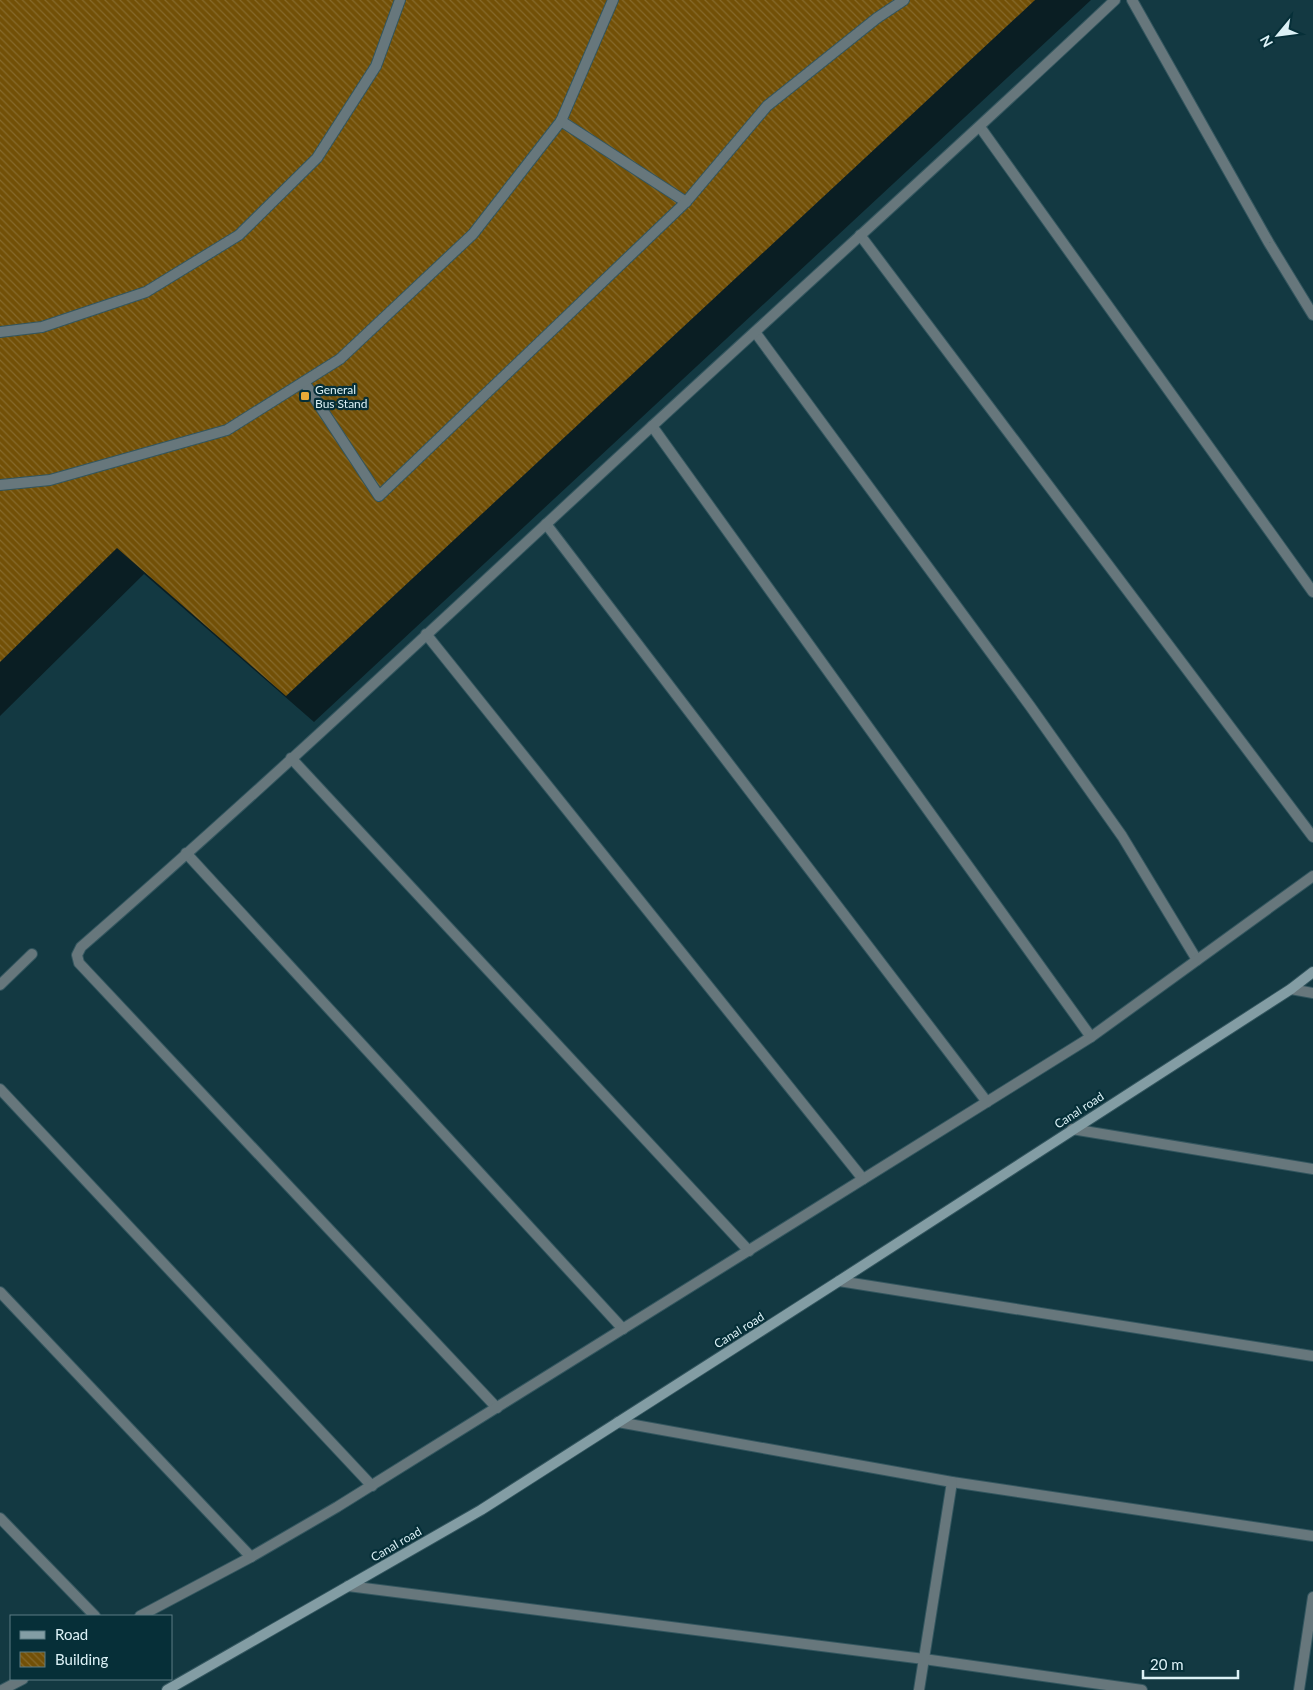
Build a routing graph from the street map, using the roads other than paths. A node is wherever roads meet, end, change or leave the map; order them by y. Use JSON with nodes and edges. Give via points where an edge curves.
{"nodes":[{"id":1,"x":400,"y":0,"type":"edge"},
{"id":2,"x":612,"y":0,"type":"edge"},
{"id":3,"x":904,"y":0,"type":"edge"},
{"id":4,"x":1115,"y":0,"type":"edge"},
{"id":5,"x":1132,"y":0,"type":"edge"},
{"id":6,"x":561,"y":121,"type":"junction"},
{"id":7,"x":980,"y":127,"type":"junction"},
{"id":8,"x":686,"y":202,"type":"junction"},
{"id":9,"x":860,"y":234,"type":"junction"},
{"id":10,"x":1313,"y":315,"type":"edge"},
{"id":11,"x":0,"y":332,"type":"edge"},
{"id":12,"x":755,"y":332,"type":"junction"},
{"id":13,"x":304,"y":382,"type":"junction"},
{"id":14,"x":652,"y":426,"type":"junction"},
{"id":15,"x":0,"y":485,"type":"edge"},
{"id":16,"x":546,"y":524,"type":"junction"},
{"id":17,"x":1313,"y":592,"type":"edge"},
{"id":18,"x":426,"y":634,"type":"junction"},
{"id":19,"x":291,"y":758,"type":"junction"},
{"id":20,"x":1313,"y":837,"type":"edge"},
{"id":21,"x":186,"y":853,"type":"junction"},
{"id":22,"x":1313,"y":876,"type":"edge"},
{"id":23,"x":32,"y":954,"type":"dead end"},
{"id":24,"x":1197,"y":960,"type":"junction"},
{"id":25,"x":1313,"y":972,"type":"edge"},
{"id":26,"x":0,"y":985,"type":"edge"},
{"id":27,"x":1291,"y":989,"type":"junction"},
{"id":28,"x":1313,"y":994,"type":"edge"},
{"id":29,"x":1091,"y":1037,"type":"junction"},
{"id":30,"x":0,"y":1088,"type":"edge"},
{"id":31,"x":987,"y":1102,"type":"junction"},
{"id":32,"x":1072,"y":1129,"type":"junction"},
{"id":33,"x":1313,"y":1169,"type":"edge"},
{"id":34,"x":863,"y":1179,"type":"junction"},
{"id":35,"x":749,"y":1251,"type":"junction"},
{"id":36,"x":839,"y":1281,"type":"junction"},
{"id":37,"x":0,"y":1292,"type":"edge"},
{"id":38,"x":623,"y":1329,"type":"junction"},
{"id":39,"x":1313,"y":1356,"type":"edge"},
{"id":40,"x":497,"y":1408,"type":"junction"},
{"id":41,"x":618,"y":1422,"type":"junction"},
{"id":42,"x":952,"y":1482,"type":"junction"},
{"id":43,"x":372,"y":1486,"type":"junction"},
{"id":44,"x":0,"y":1518,"type":"edge"},
{"id":45,"x":1313,"y":1536,"type":"edge"},
{"id":46,"x":251,"y":1557,"type":"junction"},
{"id":47,"x":348,"y":1586,"type":"junction"},
{"id":48,"x":1313,"y":1597,"type":"edge"},
{"id":49,"x":95,"y":1615,"type":"edge"},
{"id":50,"x":142,"y":1615,"type":"edge"},
{"id":51,"x":924,"y":1659,"type":"junction"},
{"id":52,"x":21,"y":1680,"type":"edge"},
{"id":53,"x":2,"y":1690,"type":"edge"},
{"id":54,"x":167,"y":1690,"type":"edge"},
{"id":55,"x":919,"y":1690,"type":"edge"},
{"id":56,"x":1142,"y":1690,"type":"edge"},
{"id":57,"x":1299,"y":1690,"type":"edge"}],
"edges":[{"from":1,"to":11,"type":"street","via":[[376,66],[317,158],[239,235],[146,292],[42,328]]},
{"from":2,"to":6,"type":"street"},
{"from":3,"to":8,"type":"street","via":[[767,106]]},
{"from":4,"to":7,"type":"street"},
{"from":5,"to":10,"type":"street"},
{"from":6,"to":8,"type":"street"},
{"from":6,"to":13,"type":"street","via":[[473,234],[340,359]]},
{"from":7,"to":9,"type":"street"},
{"from":7,"to":17,"type":"street"},
{"from":8,"to":13,"type":"street","via":[[379,496]]},
{"from":9,"to":12,"type":"street"},
{"from":9,"to":20,"type":"street"},
{"from":12,"to":14,"type":"street"},
{"from":12,"to":24,"type":"street","via":[[1122,836]]},
{"from":13,"to":15,"type":"street","via":[[227,430],[50,480]]},
{"from":14,"to":16,"type":"street"},
{"from":14,"to":29,"type":"street"},
{"from":16,"to":18,"type":"street"},
{"from":16,"to":31,"type":"street"},
{"from":18,"to":19,"type":"street"},
{"from":18,"to":34,"type":"street"},
{"from":19,"to":21,"type":"street"},
{"from":19,"to":35,"type":"street"},
{"from":21,"to":38,"type":"street"},
{"from":21,"to":40,"type":"street","via":[[81,947],[77,959]]},
{"from":22,"to":24,"type":"street"},
{"from":23,"to":26,"type":"street"},
{"from":24,"to":29,"type":"street"},
{"from":25,"to":27,"type":"street","name":"Canal road"},
{"from":27,"to":28,"type":"street"},
{"from":27,"to":32,"type":"street","name":"Canal road"},
{"from":29,"to":31,"type":"street"},
{"from":30,"to":43,"type":"street"},
{"from":31,"to":34,"type":"street"},
{"from":32,"to":33,"type":"street"},
{"from":32,"to":36,"type":"street","name":"Canal road"},
{"from":34,"to":35,"type":"street"},
{"from":35,"to":38,"type":"street"},
{"from":36,"to":39,"type":"street"},
{"from":36,"to":41,"type":"street","name":"Canal road"},
{"from":37,"to":46,"type":"street"},
{"from":38,"to":40,"type":"street"},
{"from":40,"to":43,"type":"street"},
{"from":41,"to":42,"type":"street"},
{"from":41,"to":47,"type":"street","name":"Canal road","via":[[481,1510]]},
{"from":42,"to":45,"type":"street"},
{"from":42,"to":51,"type":"street"},
{"from":43,"to":46,"type":"street"},
{"from":44,"to":49,"type":"street"},
{"from":46,"to":50,"type":"street"},
{"from":47,"to":51,"type":"street"},
{"from":47,"to":54,"type":"street","name":"Canal road"},
{"from":48,"to":57,"type":"street"},
{"from":51,"to":55,"type":"street"},
{"from":51,"to":56,"type":"street"},
{"from":52,"to":53,"type":"street"}]}
